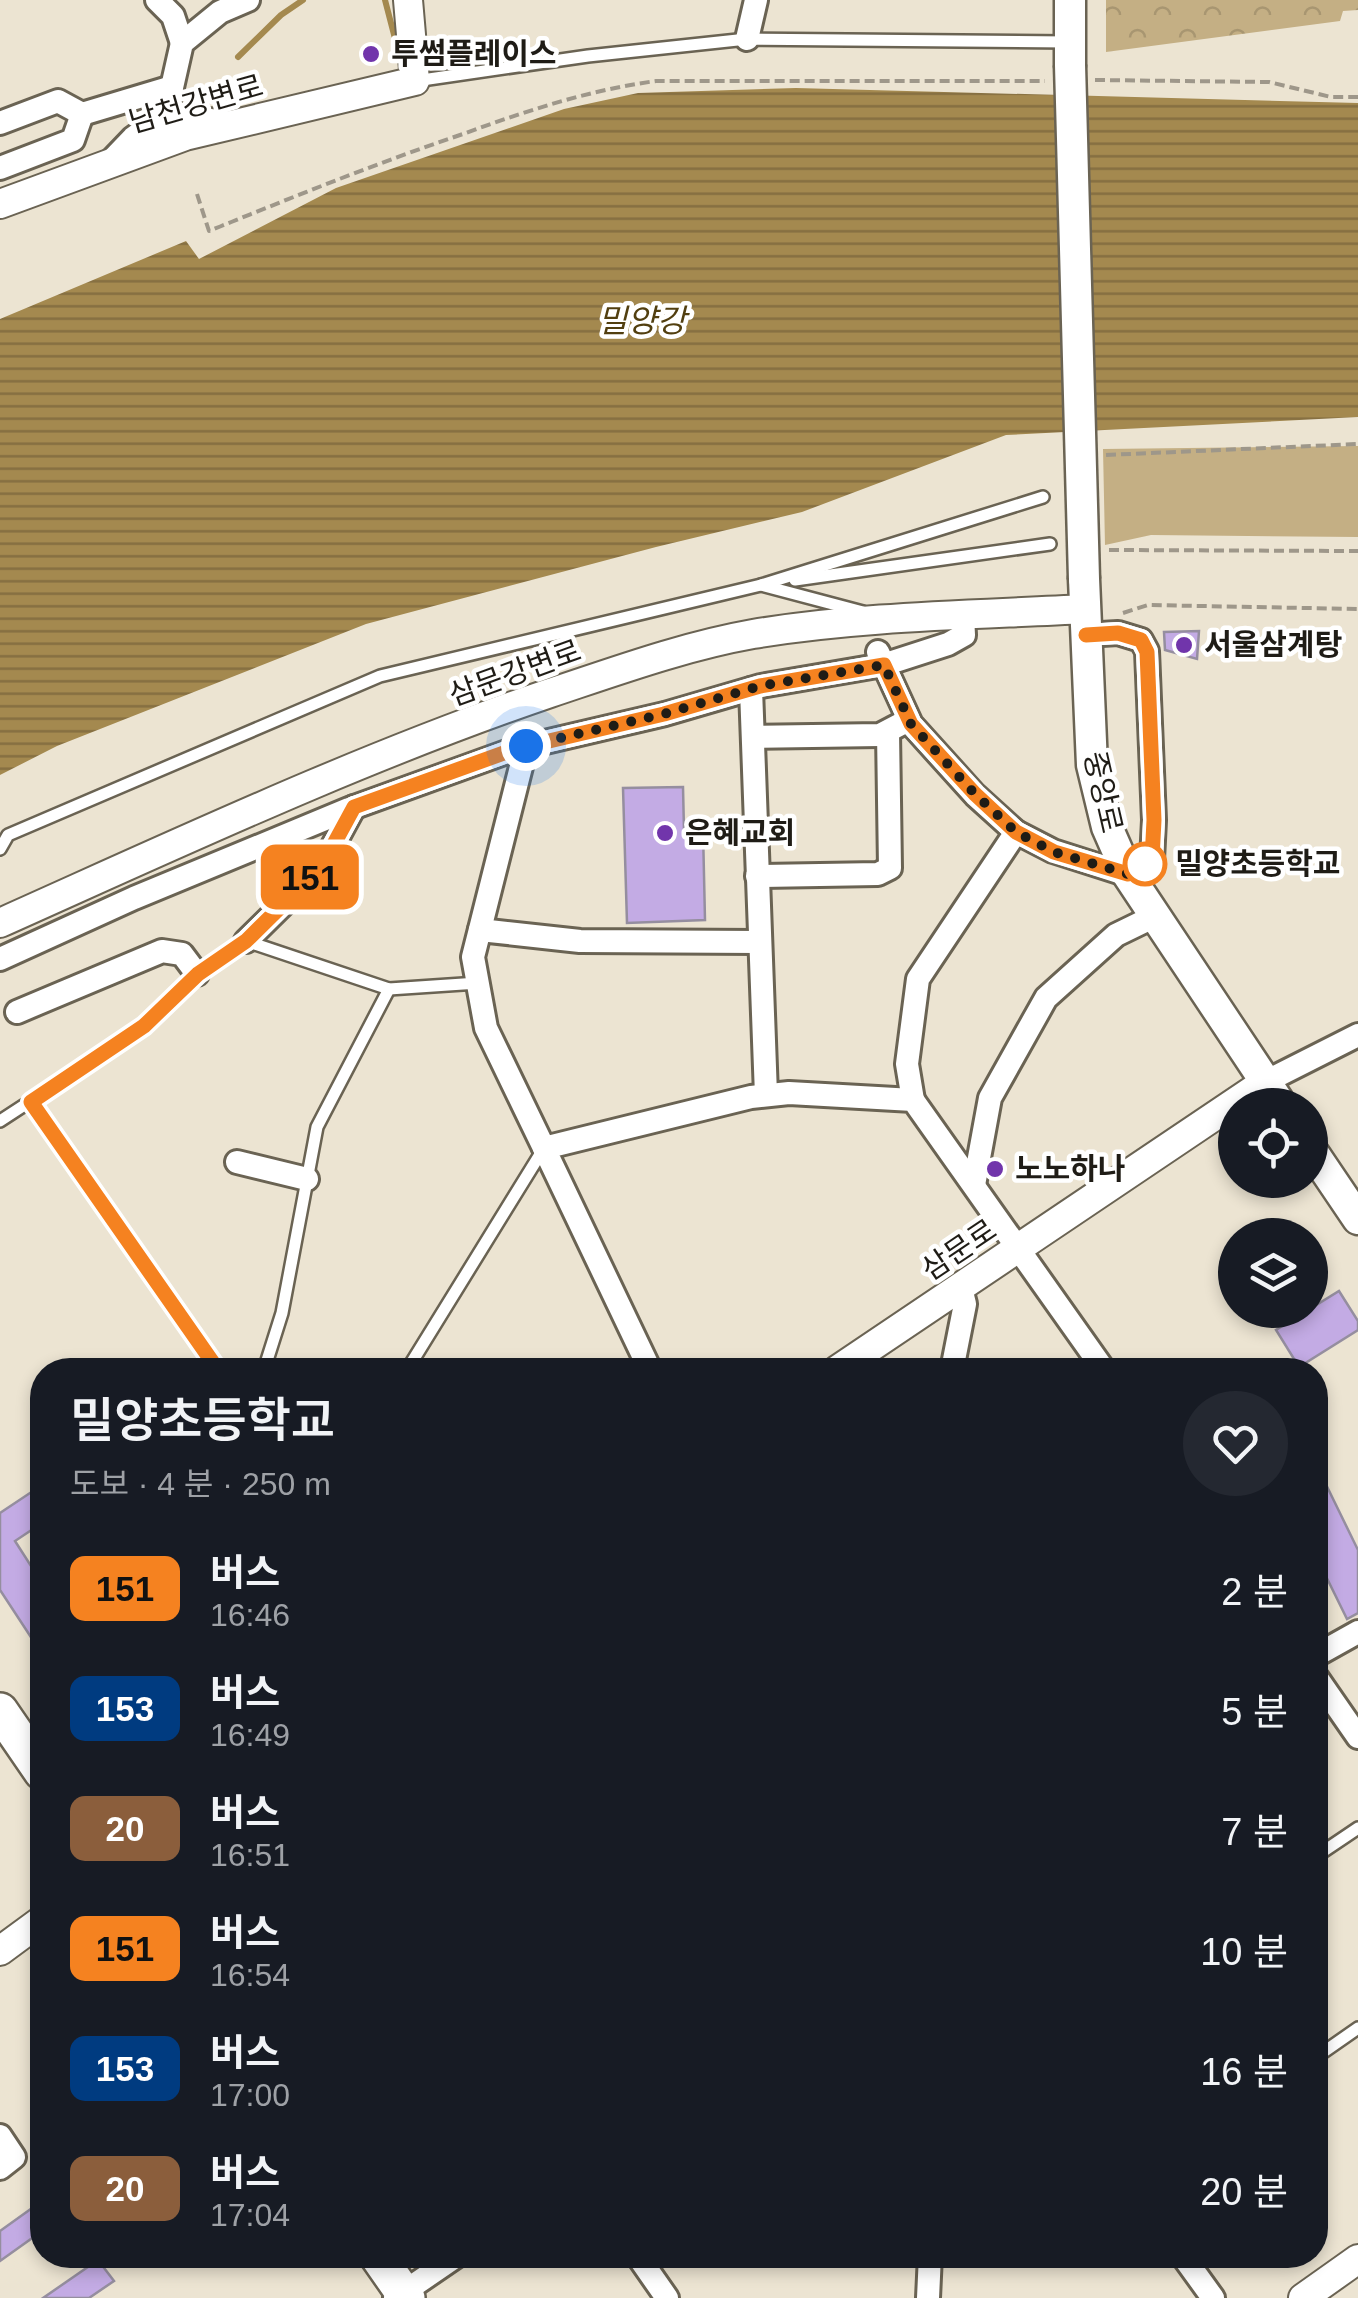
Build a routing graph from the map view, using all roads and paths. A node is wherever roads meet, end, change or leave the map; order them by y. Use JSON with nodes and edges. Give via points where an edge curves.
{"nodes":[{"id":1,"x":157,"y":0,"type":"edge"},
{"id":2,"x":248,"y":0,"type":"edge"},
{"id":3,"x":408,"y":0,"type":"edge"},
{"id":4,"x":756,"y":0,"type":"edge"},
{"id":5,"x":1070,"y":0,"type":"edge"},
{"id":6,"x":219,"y":6,"type":"edge"},
{"id":7,"x":748,"y":39,"type":"junction"},
{"id":8,"x":182,"y":43,"type":"junction"},
{"id":9,"x":1070,"y":67,"type":"junction"},
{"id":10,"x":415,"y":81,"type":"junction"},
{"id":11,"x":172,"y":87,"type":"junction"},
{"id":12,"x":1358,"y":96,"type":"edge"},
{"id":13,"x":82,"y":114,"type":"junction"},
{"id":14,"x":166,"y":114,"type":"junction"},
{"id":15,"x":0,"y":123,"type":"edge"},
{"id":16,"x":238,"y":124,"type":"junction"},
{"id":17,"x":108,"y":164,"type":"junction"},
{"id":18,"x":0,"y":168,"type":"edge"},
{"id":19,"x":197,"y":194,"type":"dead end"},
{"id":20,"x":0,"y":204,"type":"edge"},
{"id":21,"x":1358,"y":444,"type":"edge"},
{"id":22,"x":1106,"y":456,"type":"dead end"},
{"id":23,"x":1043,"y":497,"type":"dead end"},
{"id":24,"x":1050,"y":544,"type":"dead end"},
{"id":25,"x":1106,"y":550,"type":"dead end"},
{"id":26,"x":1358,"y":551,"type":"edge"},
{"id":27,"x":761,"y":585,"type":"junction"},
{"id":28,"x":1358,"y":609,"type":"edge"},
{"id":29,"x":963,"y":616,"type":"junction"},
{"id":30,"x":893,"y":620,"type":"junction"},
{"id":31,"x":1085,"y":623,"type":"junction"},
{"id":32,"x":880,"y":658,"type":"junction"},
{"id":33,"x":751,"y":689,"type":"junction"},
{"id":34,"x":898,"y":725,"type":"junction"},
{"id":35,"x":752,"y":738,"type":"junction"},
{"id":36,"x":526,"y":746,"type":"junction"},
{"id":37,"x":354,"y":807,"type":"junction"},
{"id":38,"x":1016,"y":832,"type":"junction"},
{"id":39,"x":0,"y":849,"type":"edge"},
{"id":40,"x":1128,"y":874,"type":"junction"},
{"id":41,"x":757,"y":876,"type":"junction"},
{"id":42,"x":1155,"y":916,"type":"junction"},
{"id":43,"x":0,"y":923,"type":"edge"},
{"id":44,"x":480,"y":930,"type":"junction"},
{"id":45,"x":246,"y":941,"type":"junction"},
{"id":46,"x":759,"y":942,"type":"junction"},
{"id":47,"x":0,"y":958,"type":"edge"},
{"id":48,"x":198,"y":974,"type":"junction"},
{"id":49,"x":478,"y":983,"type":"junction"},
{"id":50,"x":389,"y":989,"type":"junction"},
{"id":51,"x":16,"y":1012,"type":"dead end"},
{"id":52,"x":1358,"y":1036,"type":"edge"},
{"id":53,"x":1270,"y":1088,"type":"edge"},
{"id":54,"x":1280,"y":1088,"type":"edge"},
{"id":55,"x":766,"y":1096,"type":"junction"},
{"id":56,"x":913,"y":1100,"type":"junction"},
{"id":57,"x":31,"y":1102,"type":"junction"},
{"id":58,"x":0,"y":1122,"type":"edge"},
{"id":59,"x":1218,"y":1127,"type":"edge"},
{"id":60,"x":544,"y":1148,"type":"junction"},
{"id":61,"x":237,"y":1162,"type":"dead end"},
{"id":62,"x":1328,"y":1175,"type":"edge"},
{"id":63,"x":307,"y":1180,"type":"junction"},
{"id":64,"x":974,"y":1185,"type":"junction"},
{"id":65,"x":1358,"y":1220,"type":"edge"},
{"id":66,"x":1020,"y":1248,"type":"junction"},
{"id":67,"x":961,"y":1288,"type":"junction"},
{"id":68,"x":210,"y":1358,"type":"edge"},
{"id":69,"x":268,"y":1358,"type":"edge"},
{"id":70,"x":415,"y":1358,"type":"edge"},
{"id":71,"x":644,"y":1358,"type":"edge"},
{"id":72,"x":855,"y":1358,"type":"edge"},
{"id":73,"x":954,"y":1358,"type":"edge"},
{"id":74,"x":1096,"y":1358,"type":"edge"},
{"id":75,"x":1358,"y":1632,"type":"edge"},
{"id":76,"x":1328,"y":1649,"type":"edge"},
{"id":77,"x":1328,"y":1694,"type":"edge"},
{"id":78,"x":0,"y":1711,"type":"edge"},
{"id":79,"x":1358,"y":1738,"type":"edge"},
{"id":80,"x":30,"y":1755,"type":"edge"},
{"id":81,"x":1358,"y":1828,"type":"edge"},
{"id":82,"x":1328,"y":1848,"type":"edge"},
{"id":83,"x":30,"y":1929,"type":"edge"},
{"id":84,"x":0,"y":1951,"type":"edge"},
{"id":85,"x":1358,"y":2028,"type":"edge"},
{"id":86,"x":1328,"y":2049,"type":"edge"},
{"id":87,"x":0,"y":2136,"type":"edge"},
{"id":88,"x":0,"y":2168,"type":"edge"},
{"id":89,"x":1358,"y":2259,"type":"edge"},
{"id":90,"x":385,"y":2268,"type":"edge"},
{"id":91,"x":440,"y":2268,"type":"edge"},
{"id":92,"x":646,"y":2268,"type":"edge"},
{"id":93,"x":929,"y":2268,"type":"edge"},
{"id":94,"x":1191,"y":2268,"type":"edge"},
{"id":95,"x":402,"y":2296,"type":"edge"},
{"id":96,"x":666,"y":2298,"type":"edge"},
{"id":97,"x":928,"y":2298,"type":"edge"},
{"id":98,"x":1212,"y":2298,"type":"edge"},
{"id":99,"x":1304,"y":2298,"type":"edge"}],
"edges":[{"from":1,"to":8,"type":"street","via":[[173,16]]},
{"from":2,"to":6,"type":"street"},
{"from":3,"to":10,"type":"street"},
{"from":4,"to":7,"type":"street"},
{"from":5,"to":9,"type":"main road"},
{"from":6,"to":8,"type":"street"},
{"from":7,"to":9,"type":"lane","name":"남천강변로"},
{"from":7,"to":10,"type":"lane","name":"남천강변로"},
{"from":8,"to":11,"type":"street"},
{"from":9,"to":12,"type":"path"},
{"from":9,"to":19,"type":"path","via":[[618,86],[367,167],[210,230]]},
{"from":9,"to":31,"type":"main road","name":"중앙로","bridge":true},
{"from":10,"to":16,"type":"street","name":"남천강변로"},
{"from":11,"to":13,"type":"street"},
{"from":11,"to":14,"type":"street"},
{"from":13,"to":15,"type":"street","via":[[58,100]]},
{"from":13,"to":18,"type":"street","via":[[73,140]]},
{"from":14,"to":16,"type":"street"},
{"from":14,"to":17,"type":"street"},
{"from":16,"to":17,"type":"street","name":"남천강변로"},
{"from":17,"to":20,"type":"street","name":"남천강변로"},
{"from":21,"to":22,"type":"path"},
{"from":23,"to":27,"type":"lane"},
{"from":24,"to":27,"type":"lane"},
{"from":25,"to":26,"type":"path"},
{"from":27,"to":30,"type":"lane"},
{"from":27,"to":39,"type":"lane","via":[[380,676],[8,835]]},
{"from":28,"to":31,"type":"path","via":[[1148,605]]},
{"from":29,"to":30,"type":"street","name":"삼문강변로"},
{"from":29,"to":31,"type":"street","name":"삼문강변로"},
{"from":29,"to":32,"type":"street","via":[[964,635],[948,644]]},
{"from":30,"to":43,"type":"street","name":"삼문강변로","via":[[752,634],[502,710]]},
{"from":31,"to":40,"type":"main road","name":"중앙로","via":[[1092,764],[1107,826]]},
{"from":31,"to":40,"type":"street","via":[[1141,640],[1147,652],[1152,860]]},
{"from":32,"to":33,"type":"street"},
{"from":32,"to":34,"type":"street"},
{"from":33,"to":35,"type":"street"},
{"from":33,"to":36,"type":"street"},
{"from":34,"to":35,"type":"street","via":[[828,738]]},
{"from":34,"to":38,"type":"street"},
{"from":34,"to":41,"type":"street","via":[[890,868],[878,874]]},
{"from":35,"to":41,"type":"street"},
{"from":36,"to":37,"type":"street"},
{"from":36,"to":44,"type":"street"},
{"from":37,"to":45,"type":"street","via":[[322,866]]},
{"from":37,"to":47,"type":"street"},
{"from":38,"to":40,"type":"street","via":[[1054,852]]},
{"from":38,"to":56,"type":"street","via":[[918,980],[907,1064]]},
{"from":40,"to":42,"type":"main road","name":"중앙로"},
{"from":41,"to":46,"type":"street"},
{"from":42,"to":53,"type":"main road","name":"중앙로"},
{"from":42,"to":64,"type":"street","via":[[1116,935],[1046,998],[990,1098]]},
{"from":44,"to":46,"type":"street","via":[[580,941]]},
{"from":44,"to":49,"type":"street","via":[[473,957]]},
{"from":45,"to":48,"type":"lane"},
{"from":45,"to":50,"type":"lane"},
{"from":46,"to":55,"type":"street"},
{"from":48,"to":51,"type":"street","via":[[182,954],[162,951]]},
{"from":48,"to":57,"type":"lane","via":[[144,1026]]},
{"from":49,"to":50,"type":"lane"},
{"from":49,"to":60,"type":"street","via":[[486,1028]]},
{"from":50,"to":63,"type":"lane","via":[[318,1126]]},
{"from":52,"to":54,"type":"street"},
{"from":55,"to":56,"type":"street"},
{"from":55,"to":60,"type":"street"},
{"from":56,"to":64,"type":"street"},
{"from":57,"to":58,"type":"lane"},
{"from":57,"to":68,"type":"lane"},
{"from":59,"to":66,"type":"street","name":"삼문로"},
{"from":60,"to":70,"type":"lane"},
{"from":60,"to":71,"type":"street"},
{"from":61,"to":63,"type":"street"},
{"from":62,"to":65,"type":"main road"},
{"from":63,"to":69,"type":"lane"},
{"from":64,"to":66,"type":"street"},
{"from":66,"to":67,"type":"street","name":"삼문로"},
{"from":66,"to":74,"type":"street"},
{"from":67,"to":72,"type":"street","name":"삼문로"},
{"from":67,"to":73,"type":"street","via":[[965,1304]]},
{"from":75,"to":76,"type":"street"},
{"from":77,"to":79,"type":"street"},
{"from":78,"to":80,"type":"main road"},
{"from":81,"to":82,"type":"lane"},
{"from":83,"to":84,"type":"street"},
{"from":85,"to":86,"type":"lane"},
{"from":87,"to":88,"type":"street","via":[[14,2158]]},
{"from":89,"to":99,"type":"street"},
{"from":90,"to":95,"type":"main road"},
{"from":91,"to":95,"type":"street"},
{"from":92,"to":96,"type":"street"},
{"from":93,"to":97,"type":"street"},
{"from":94,"to":98,"type":"street"}]}
